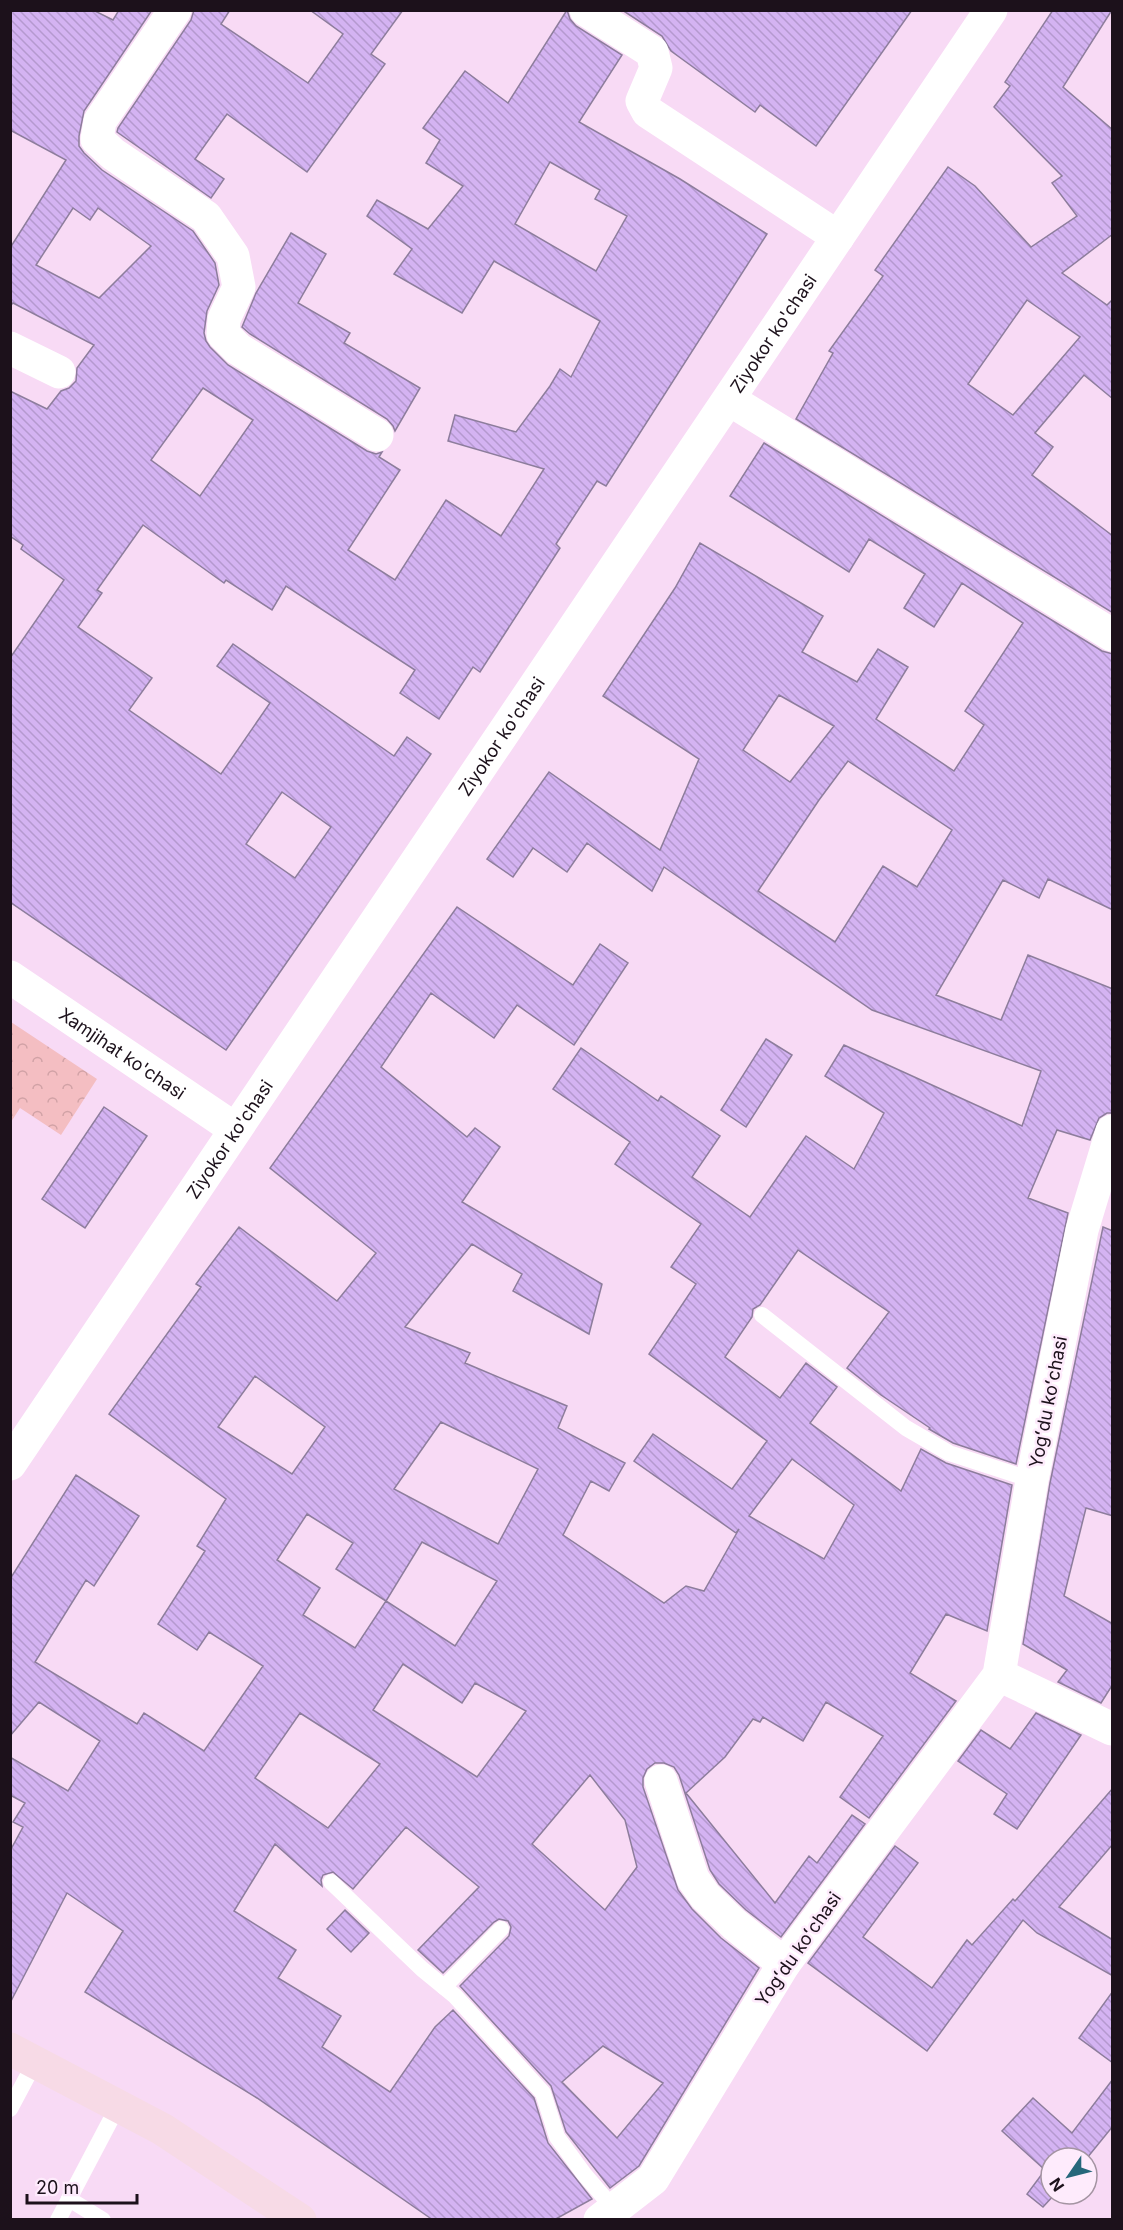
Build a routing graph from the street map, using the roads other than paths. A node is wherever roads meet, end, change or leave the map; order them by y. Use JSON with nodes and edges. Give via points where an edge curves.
{"nodes":[{"id":1,"x":175,"y":10,"type":"edge"},
{"id":2,"x":586,"y":10,"type":"edge"},
{"id":3,"x":991,"y":10,"type":"edge"},
{"id":4,"x":838,"y":237,"type":"junction"},
{"id":5,"x":10,"y":348,"type":"edge"},
{"id":6,"x":59,"y":372,"type":"dead end"},
{"id":7,"x":730,"y":400,"type":"junction"},
{"id":8,"x":376,"y":435,"type":"dead end"},
{"id":9,"x":1113,"y":635,"type":"edge"},
{"id":10,"x":10,"y":977,"type":"edge"},
{"id":11,"x":235,"y":1129,"type":"junction"},
{"id":12,"x":1113,"y":1131,"type":"edge"},
{"id":13,"x":762,"y":1315,"type":"dead end"},
{"id":14,"x":10,"y":1464,"type":"edge"},
{"id":15,"x":1032,"y":1480,"type":"junction"},
{"id":16,"x":999,"y":1675,"type":"junction"},
{"id":17,"x":1113,"y":1729,"type":"edge"},
{"id":18,"x":661,"y":1782,"type":"dead end"},
{"id":19,"x":331,"y":1882,"type":"dead end"},
{"id":20,"x":501,"y":1929,"type":"dead end"},
{"id":21,"x":784,"y":1964,"type":"junction"},
{"id":22,"x":444,"y":1987,"type":"junction"},
{"id":23,"x":23,"y":2055,"type":"edge"},
{"id":24,"x":118,"y":2106,"type":"junction"},
{"id":25,"x":10,"y":2109,"type":"edge"},
{"id":26,"x":69,"y":2199,"type":"junction"},
{"id":27,"x":607,"y":2214,"type":"edge"},
{"id":28,"x":58,"y":2220,"type":"edge"},
{"id":29,"x":103,"y":2220,"type":"edge"},
{"id":30,"x":300,"y":2220,"type":"edge"}],
"edges":[{"from":1,"to":8,"type":"street","via":[[100,121],[98,139],[113,154],[206,217],[234,256],[239,287],[224,320],[223,334],[238,349]]},
{"from":2,"to":4,"type":"street","via":[[652,52],[656,68],[642,101],[648,112]]},
{"from":3,"to":4,"type":"street","name":"Ziyokor ko'chasi"},
{"from":4,"to":7,"type":"street","name":"Ziyokor ko'chasi"},
{"from":5,"to":6,"type":"street"},
{"from":7,"to":9,"type":"street"},
{"from":7,"to":11,"type":"street","name":"Ziyokor ko'chasi"},
{"from":10,"to":11,"type":"street","name":"Xamjihat ko'chasi"},
{"from":11,"to":14,"type":"street","name":"Ziyokor ko'chasi"},
{"from":12,"to":15,"type":"street","name":"Yogʻdu koʻchasi","via":[[1082,1230]]},
{"from":13,"to":15,"type":"lane","via":[[906,1428],[950,1453]]},
{"from":15,"to":16,"type":"street","name":"Yogʻdu koʻchasi"},
{"from":16,"to":17,"type":"street"},
{"from":16,"to":21,"type":"street","name":"Yogʻdu koʻchasi"},
{"from":18,"to":21,"type":"street","via":[[693,1879],[712,1903]]},
{"from":19,"to":22,"type":"lane"},
{"from":20,"to":22,"type":"lane"},
{"from":21,"to":27,"type":"street","name":"Yogʻdu koʻchasi","via":[[653,2179]]},
{"from":22,"to":27,"type":"lane","via":[[543,2093],[557,2137]]},
{"from":23,"to":24,"type":"main road"},
{"from":23,"to":25,"type":"lane"},
{"from":24,"to":26,"type":"lane"},
{"from":24,"to":30,"type":"main road","via":[[162,2129]]},
{"from":26,"to":28,"type":"lane"},
{"from":26,"to":29,"type":"lane"}]}
